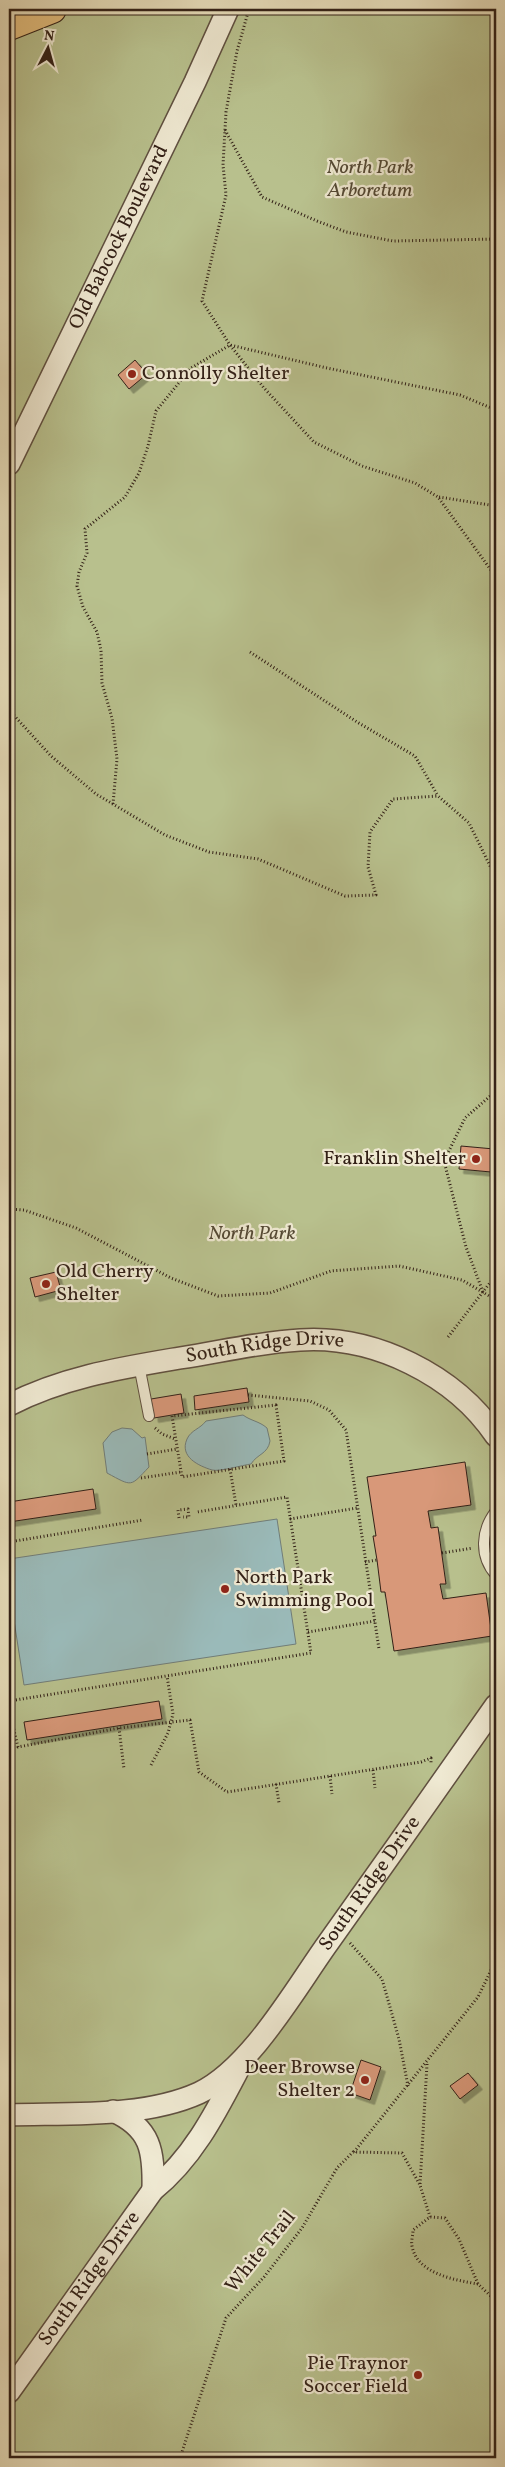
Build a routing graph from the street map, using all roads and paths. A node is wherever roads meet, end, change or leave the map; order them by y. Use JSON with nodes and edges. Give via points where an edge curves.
{"nodes":[{"id":1,"x":52,"y":9,"type":"edge"},
{"id":2,"x":228,"y":9,"type":"edge"},
{"id":3,"x":249,"y":9,"type":"edge"},
{"id":4,"x":9,"y":26,"type":"edge"},
{"id":5,"x":225,"y":130,"type":"junction"},
{"id":6,"x":496,"y":239,"type":"edge"},
{"id":7,"x":230,"y":345,"type":"junction"},
{"id":8,"x":496,"y":410,"type":"edge"},
{"id":9,"x":9,"y":464,"type":"edge"},
{"id":10,"x":438,"y":497,"type":"junction"},
{"id":11,"x":496,"y":506,"type":"edge"},
{"id":12,"x":496,"y":577,"type":"edge"},
{"id":13,"x":250,"y":652,"type":"dead end"},
{"id":14,"x":9,"y":710,"type":"edge"},
{"id":15,"x":438,"y":796,"type":"junction"},
{"id":16,"x":113,"y":804,"type":"junction"},
{"id":17,"x":496,"y":878,"type":"edge"},
{"id":18,"x":496,"y":1091,"type":"edge"},
{"id":19,"x":9,"y":1210,"type":"edge"},
{"id":20,"x":496,"y":1275,"type":"edge"},
{"id":21,"x":483,"y":1292,"type":"junction"},
{"id":22,"x":496,"y":1300,"type":"edge"},
{"id":23,"x":448,"y":1337,"type":"dead end"},
{"id":24,"x":139,"y":1365,"type":"junction"},
{"id":25,"x":248,"y":1395,"type":"dead end"},
{"id":26,"x":9,"y":1405,"type":"edge"},
{"id":27,"x":149,"y":1416,"type":"joint"},
{"id":28,"x":496,"y":1436,"type":"edge"},
{"id":29,"x":176,"y":1439,"type":"junction"},
{"id":30,"x":177,"y":1450,"type":"junction"},
{"id":31,"x":147,"y":1454,"type":"dead end"},
{"id":32,"x":230,"y":1469,"type":"junction"},
{"id":33,"x":181,"y":1472,"type":"junction"},
{"id":34,"x":141,"y":1478,"type":"dead end"},
{"id":35,"x":236,"y":1505,"type":"junction"},
{"id":36,"x":357,"y":1508,"type":"junction"},
{"id":37,"x":496,"y":1511,"type":"edge"},
{"id":38,"x":197,"y":1512,"type":"dead end"},
{"id":39,"x":290,"y":1519,"type":"junction"},
{"id":40,"x":143,"y":1520,"type":"dead end"},
{"id":41,"x":9,"y":1542,"type":"edge"},
{"id":42,"x":483,"y":1547,"type":"junction"},
{"id":43,"x":442,"y":1553,"type":"dead end"},
{"id":44,"x":376,"y":1560,"type":"dead end"},
{"id":45,"x":365,"y":1562,"type":"junction"},
{"id":46,"x":496,"y":1575,"type":"edge"},
{"id":47,"x":375,"y":1621,"type":"junction"},
{"id":48,"x":308,"y":1632,"type":"junction"},
{"id":49,"x":378,"y":1649,"type":"dead end"},
{"id":50,"x":167,"y":1676,"type":"junction"},
{"id":51,"x":9,"y":1701,"type":"edge"},
{"id":52,"x":496,"y":1705,"type":"edge"},
{"id":53,"x":172,"y":1722,"type":"junction"},
{"id":54,"x":9,"y":1723,"type":"edge"},
{"id":55,"x":118,"y":1728,"type":"junction"},
{"id":56,"x":432,"y":1762,"type":"dead end"},
{"id":57,"x":151,"y":1765,"type":"dead end"},
{"id":58,"x":124,"y":1769,"type":"dead end"},
{"id":59,"x":373,"y":1770,"type":"junction"},
{"id":60,"x":330,"y":1776,"type":"junction"},
{"id":61,"x":276,"y":1784,"type":"junction"},
{"id":62,"x":375,"y":1788,"type":"dead end"},
{"id":63,"x":332,"y":1794,"type":"dead end"},
{"id":64,"x":279,"y":1803,"type":"dead end"},
{"id":65,"x":338,"y":1929,"type":"junction"},
{"id":66,"x":496,"y":1960,"type":"edge"},
{"id":67,"x":243,"y":2062,"type":"junction"},
{"id":68,"x":427,"y":2063,"type":"junction"},
{"id":69,"x":408,"y":2087,"type":"junction"},
{"id":70,"x":113,"y":2111,"type":"junction"},
{"id":71,"x":9,"y":2115,"type":"edge"},
{"id":72,"x":354,"y":2152,"type":"junction"},
{"id":73,"x":420,"y":2185,"type":"junction"},
{"id":74,"x":153,"y":2190,"type":"junction"},
{"id":75,"x":430,"y":2217,"type":"junction"},
{"id":76,"x":478,"y":2284,"type":"junction"},
{"id":77,"x":496,"y":2301,"type":"edge"},
{"id":78,"x":9,"y":2392,"type":"edge"},
{"id":79,"x":180,"y":2458,"type":"edge"}],
"edges":[{"from":1,"to":4,"type":"main road"},
{"from":2,"to":9,"type":"street","name":"Old Babcock Boulevard"},
{"from":3,"to":5,"type":"path","via":[[237,51]]},
{"from":5,"to":6,"type":"path","via":[[262,196],[317,221],[346,232],[392,241]]},
{"from":5,"to":7,"type":"path","via":[[223,165],[226,194],[202,301]]},
{"from":7,"to":8,"type":"path","via":[[460,395]]},
{"from":7,"to":10,"type":"path","via":[[314,442],[362,466],[415,483]]},
{"from":7,"to":16,"type":"path","via":[[191,368],[156,411],[139,473],[125,498],[85,529],[87,553],[77,586],[97,632],[101,650],[102,683],[112,718],[117,760]]},
{"from":10,"to":11,"type":"path"},
{"from":10,"to":12,"type":"path"},
{"from":13,"to":15,"type":"path","via":[[415,756]]},
{"from":14,"to":16,"type":"path","via":[[51,756]]},
{"from":15,"to":16,"type":"path","via":[[393,799],[370,832],[368,867],[376,895],[345,896],[258,859],[209,852],[165,835]]},
{"from":15,"to":17,"type":"path","via":[[469,823]]},
{"from":18,"to":21,"type":"path","via":[[465,1118],[444,1161],[466,1247]]},
{"from":19,"to":21,"type":"path","via":[[24,1210],[76,1228],[172,1278],[218,1296],[270,1292],[331,1271],[399,1266],[462,1280]]},
{"from":20,"to":21,"type":"path"},
{"from":21,"to":22,"type":"path"},
{"from":21,"to":23,"type":"path"},
{"from":24,"to":26,"type":"street","name":"South Ridge Drive","via":[[54,1385]]},
{"from":24,"to":27,"type":"lane"},
{"from":24,"to":28,"type":"street","name":"South Ridge Drive","via":[[301,1340],[335,1341],[390,1355],[426,1371],[455,1390]]},
{"from":25,"to":36,"type":"path","via":[[310,1401],[330,1410],[346,1430]]},
{"from":27,"to":29,"type":"path","via":[[155,1428]]},
{"from":29,"to":30,"type":"path"},
{"from":29,"to":32,"type":"path","via":[[172,1416],[276,1404],[284,1461]]},
{"from":30,"to":31,"type":"path"},
{"from":30,"to":33,"type":"path"},
{"from":32,"to":33,"type":"path","via":[[182,1477]]},
{"from":32,"to":35,"type":"path"},
{"from":33,"to":34,"type":"path"},
{"from":35,"to":38,"type":"path"},
{"from":35,"to":39,"type":"path","via":[[286,1497]]},
{"from":36,"to":39,"type":"path"},
{"from":36,"to":45,"type":"path"},
{"from":37,"to":42,"type":"lane","via":[[486,1526]]},
{"from":39,"to":48,"type":"path"},
{"from":40,"to":41,"type":"path"},
{"from":42,"to":43,"type":"path"},
{"from":42,"to":46,"type":"lane","via":[[487,1562]]},
{"from":44,"to":45,"type":"path"},
{"from":45,"to":47,"type":"path"},
{"from":47,"to":48,"type":"path"},
{"from":47,"to":49,"type":"path"},
{"from":48,"to":50,"type":"path","via":[[311,1653]]},
{"from":50,"to":51,"type":"path"},
{"from":50,"to":53,"type":"path"},
{"from":52,"to":65,"type":"street","name":"South Ridge Drive"},
{"from":53,"to":55,"type":"path"},
{"from":53,"to":57,"type":"path"},
{"from":53,"to":61,"type":"path","via":[[190,1720],[198,1772],[227,1792]]},
{"from":54,"to":55,"type":"path","via":[[12,1722],[18,1747]]},
{"from":55,"to":58,"type":"path"},
{"from":56,"to":59,"type":"path","via":[[432,1758]]},
{"from":59,"to":60,"type":"path"},
{"from":59,"to":62,"type":"path"},
{"from":60,"to":61,"type":"path"},
{"from":60,"to":63,"type":"path"},
{"from":61,"to":64,"type":"path"},
{"from":65,"to":67,"type":"street","name":"South Ridge Drive"},
{"from":65,"to":69,"type":"path","via":[[382,1978]]},
{"from":66,"to":68,"type":"path","name":"White Trail","via":[[478,1997]]},
{"from":67,"to":70,"type":"street","name":"South Ridge Drive","via":[[216,2084],[182,2100]]},
{"from":67,"to":74,"type":"street","name":"South Ridge Drive","via":[[212,2120],[173,2174]]},
{"from":68,"to":69,"type":"path","name":"White Trail"},
{"from":68,"to":73,"type":"path"},
{"from":69,"to":72,"type":"path","name":"White Trail"},
{"from":70,"to":71,"type":"street","name":"South Ridge Drive"},
{"from":70,"to":74,"type":"street","name":"South Ridge Drive","via":[[129,2118],[146,2135],[153,2165]]},
{"from":72,"to":73,"type":"path","via":[[402,2153]]},
{"from":72,"to":79,"type":"path","name":"White Trail","via":[[337,2168],[302,2228],[270,2270],[226,2318]]},
{"from":73,"to":75,"type":"path"},
{"from":74,"to":78,"type":"street","name":"South Ridge Drive"},
{"from":75,"to":76,"type":"path","via":[[445,2218],[459,2239]]},
{"from":75,"to":76,"type":"path","via":[[413,2230],[412,2245],[418,2260],[436,2273]]},
{"from":76,"to":77,"type":"path"}]}
